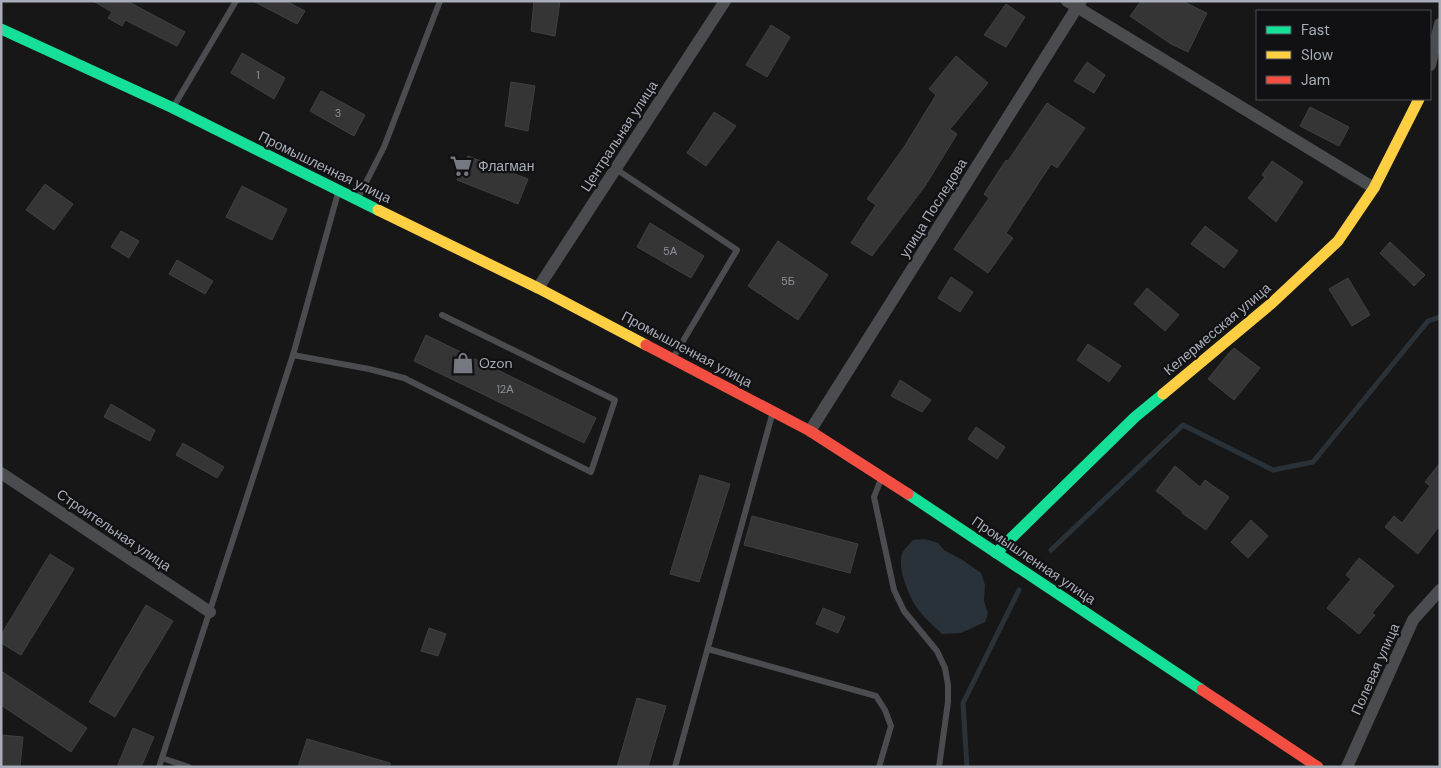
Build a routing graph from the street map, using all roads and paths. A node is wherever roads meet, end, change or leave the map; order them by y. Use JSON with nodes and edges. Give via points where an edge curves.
{"nodes":[{"id":1,"x":236,"y":1,"type":"edge"},
{"id":2,"x":440,"y":1,"type":"edge"},
{"id":3,"x":726,"y":1,"type":"edge"},
{"id":4,"x":1075,"y":3,"type":"edge"},
{"id":5,"x":1440,"y":24,"type":"edge"},
{"id":6,"x":1,"y":29,"type":"edge"},
{"id":7,"x":1431,"y":61,"type":"edge"},
{"id":8,"x":1418,"y":100,"type":"edge"},
{"id":9,"x":173,"y":108,"type":"junction"},
{"id":10,"x":616,"y":169,"type":"junction"},
{"id":11,"x":1374,"y":188,"type":"junction"},
{"id":12,"x":339,"y":192,"type":"junction"},
{"id":13,"x":357,"y":200,"type":"junction"},
{"id":14,"x":538,"y":288,"type":"junction"},
{"id":15,"x":442,"y":315,"type":"dead end"},
{"id":16,"x":293,"y":355,"type":"junction"},
{"id":17,"x":673,"y":359,"type":"junction"},
{"id":18,"x":773,"y":412,"type":"junction"},
{"id":19,"x":810,"y":431,"type":"junction"},
{"id":20,"x":1,"y":473,"type":"edge"},
{"id":21,"x":882,"y":478,"type":"junction"},
{"id":22,"x":996,"y":553,"type":"junction"},
{"id":23,"x":1440,"y":590,"type":"edge"},
{"id":24,"x":210,"y":612,"type":"junction"},
{"id":25,"x":708,"y":649,"type":"junction"},
{"id":26,"x":162,"y":758,"type":"junction"},
{"id":27,"x":159,"y":767,"type":"edge"},
{"id":28,"x":189,"y":767,"type":"edge"},
{"id":29,"x":675,"y":767,"type":"edge"},
{"id":30,"x":879,"y":767,"type":"edge"},
{"id":31,"x":939,"y":767,"type":"edge"},
{"id":32,"x":1318,"y":767,"type":"edge"},
{"id":33,"x":1347,"y":767,"type":"edge"}],
"edges":[{"from":1,"to":9,"type":"lane"},
{"from":2,"to":13,"type":"lane","via":[[384,146]]},
{"from":3,"to":10,"type":"street","name":"Центральная улица"},
{"from":4,"to":11,"type":"street"},
{"from":4,"to":19,"type":"street","name":"улица Последова"},
{"from":5,"to":7,"type":"street"},
{"from":6,"to":9,"type":"main road","name":"Промышленная улица"},
{"from":8,"to":11,"type":"main road","name":"Келермесская улица"},
{"from":9,"to":12,"type":"main road","name":"Промышленная улица"},
{"from":10,"to":14,"type":"street","name":"Центральная улица"},
{"from":10,"to":17,"type":"lane","via":[[737,250]]},
{"from":11,"to":22,"type":"main road","name":"Келермесская улица","via":[[1338,241],[1272,303],[1135,417]]},
{"from":12,"to":13,"type":"main road","name":"Промышленная улица"},
{"from":12,"to":16,"type":"lane"},
{"from":13,"to":14,"type":"main road","name":"Промышленная улица"},
{"from":14,"to":17,"type":"main road","name":"Промышленная улица"},
{"from":15,"to":16,"type":"lane","via":[[615,400],[591,472],[404,378]]},
{"from":16,"to":24,"type":"lane"},
{"from":17,"to":18,"type":"main road","name":"Промышленная улица"},
{"from":18,"to":19,"type":"main road","name":"Промышленная улица"},
{"from":18,"to":25,"type":"lane"},
{"from":19,"to":21,"type":"main road","name":"Промышленная улица"},
{"from":20,"to":24,"type":"street","name":"Строительная улица"},
{"from":21,"to":22,"type":"main road","name":"Промышленная улица"},
{"from":21,"to":31,"type":"lane","via":[[874,497],[894,590],[904,611],[937,651],[946,668],[948,702]]},
{"from":22,"to":32,"type":"main road","name":"Промышленная улица"},
{"from":23,"to":33,"type":"street","name":"Полевая улица","via":[[1413,620]]},
{"from":24,"to":26,"type":"lane"},
{"from":25,"to":29,"type":"lane"},
{"from":25,"to":30,"type":"lane","via":[[876,696],[886,710],[891,726]]},
{"from":26,"to":27,"type":"lane"},
{"from":26,"to":28,"type":"lane"}]}
